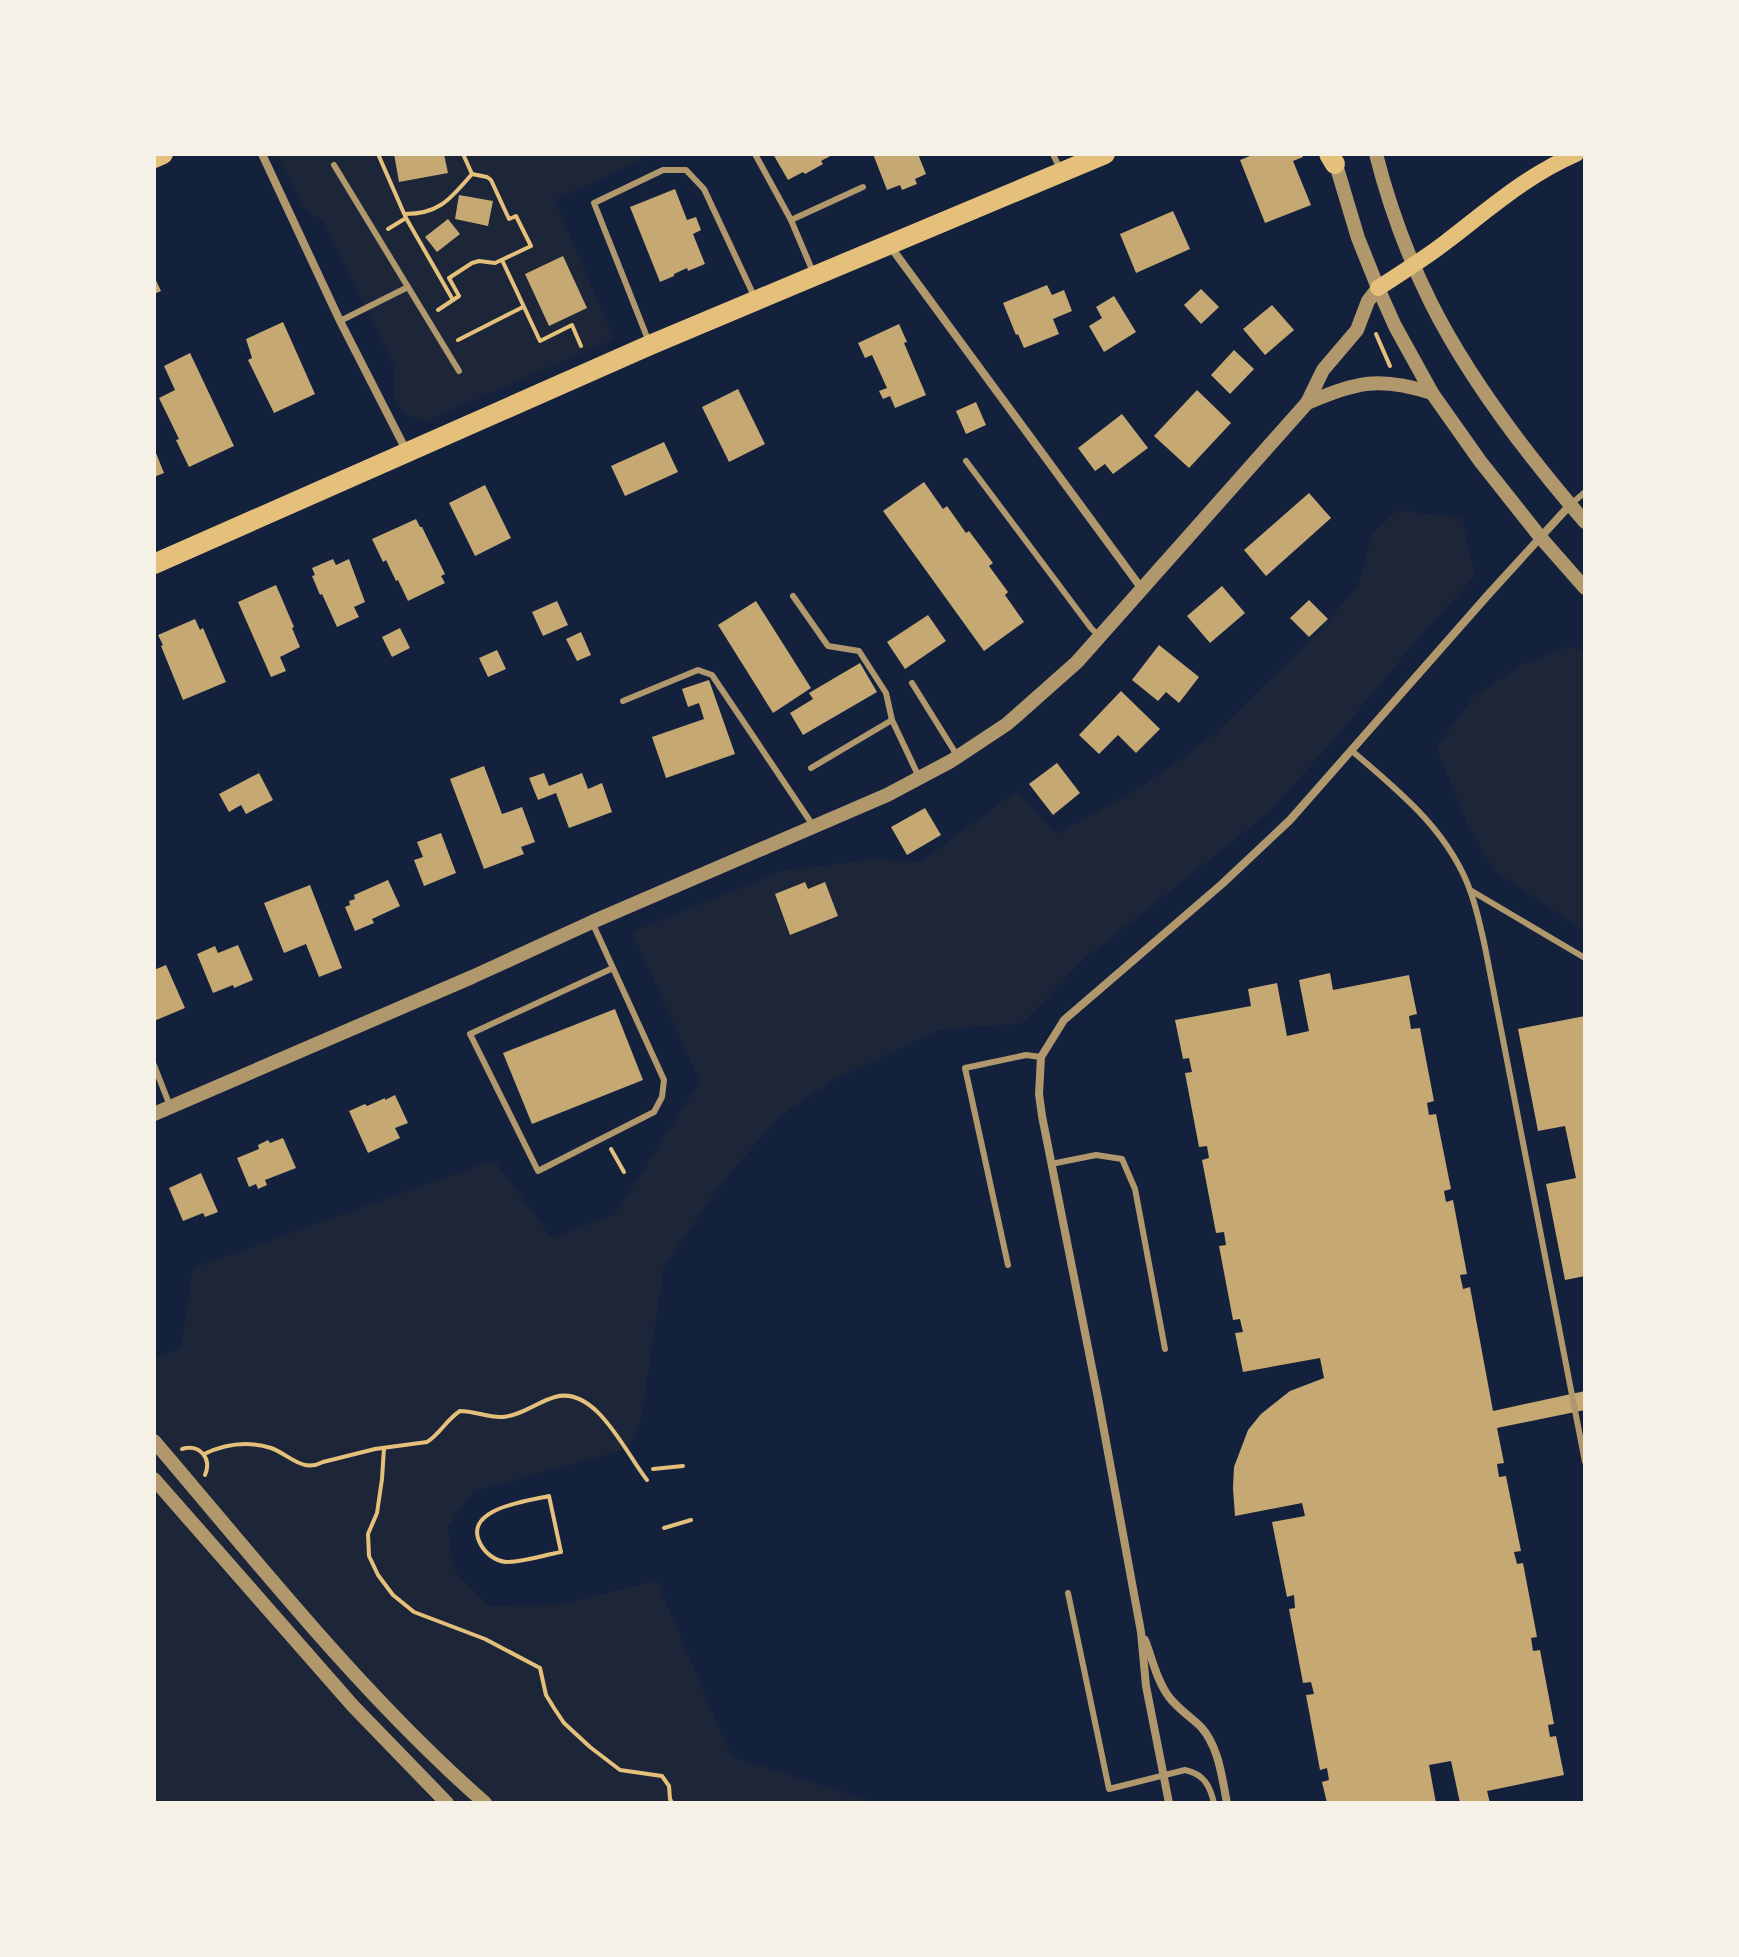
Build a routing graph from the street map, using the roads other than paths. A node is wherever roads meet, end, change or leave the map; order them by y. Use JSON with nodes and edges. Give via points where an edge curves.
{"nodes":[{"id":1,"x":163,"y":154,"type":"edge"},
{"id":2,"x":262,"y":154,"type":"edge"},
{"id":3,"x":755,"y":154,"type":"edge"},
{"id":4,"x":1105,"y":154,"type":"edge"},
{"id":5,"x":1376,"y":154,"type":"edge"},
{"id":6,"x":1565,"y":156,"type":"edge"},
{"id":7,"x":1333,"y":157,"type":"edge"},
{"id":8,"x":154,"y":158,"type":"edge"},
{"id":9,"x":1057,"y":163,"type":"edge"},
{"id":10,"x":334,"y":165,"type":"dead end"},
{"id":11,"x":863,"y":187,"type":"dead end"},
{"id":12,"x":791,"y":220,"type":"junction"},
{"id":13,"x":889,"y":244,"type":"junction"},
{"id":14,"x":1414,"y":265,"type":"junction"},
{"id":15,"x":815,"y":275,"type":"junction"},
{"id":16,"x":408,"y":287,"type":"junction"},
{"id":17,"x":1378,"y":288,"type":"junction"},
{"id":18,"x":756,"y":301,"type":"junction"},
{"id":19,"x":340,"y":321,"type":"junction"},
{"id":20,"x":650,"y":345,"type":"junction"},
{"id":21,"x":459,"y":371,"type":"dead end"},
{"id":22,"x":1432,"y":393,"type":"junction"},
{"id":23,"x":1307,"y":403,"type":"junction"},
{"id":24,"x":407,"y":453,"type":"junction"},
{"id":25,"x":966,"y":461,"type":"dead end"},
{"id":26,"x":1585,"y":492,"type":"edge"},
{"id":27,"x":1570,"y":505,"type":"junction"},
{"id":28,"x":1585,"y":522,"type":"edge"},
{"id":29,"x":1541,"y":538,"type":"junction"},
{"id":30,"x":154,"y":564,"type":"edge"},
{"id":31,"x":1585,"y":588,"type":"edge"},
{"id":32,"x":1143,"y":590,"type":"junction"},
{"id":33,"x":793,"y":596,"type":"dead end"},
{"id":34,"x":1101,"y":637,"type":"junction"},
{"id":35,"x":912,"y":683,"type":"dead end"},
{"id":36,"x":623,"y":701,"type":"dead end"},
{"id":37,"x":892,"y":720,"type":"junction"},
{"id":38,"x":1352,"y":751,"type":"junction"},
{"id":39,"x":958,"y":757,"type":"junction"},
{"id":40,"x":811,"y":768,"type":"dead end"},
{"id":41,"x":920,"y":779,"type":"junction"},
{"id":42,"x":814,"y":827,"type":"junction"},
{"id":43,"x":1470,"y":890,"type":"junction"},
{"id":44,"x":592,"y":922,"type":"junction"},
{"id":45,"x":1585,"y":958,"type":"edge"},
{"id":46,"x":613,"y":968,"type":"junction"},
{"id":47,"x":1041,"y":1057,"type":"junction"},
{"id":48,"x":154,"y":1065,"type":"edge"},
{"id":49,"x":170,"y":1106,"type":"junction"},
{"id":50,"x":154,"y":1114,"type":"edge"},
{"id":51,"x":1051,"y":1164,"type":"junction"},
{"id":52,"x":1008,"y":1265,"type":"dead end"},
{"id":53,"x":1165,"y":1349,"type":"dead end"},
{"id":54,"x":154,"y":1441,"type":"edge"},
{"id":55,"x":1585,"y":1462,"type":"edge"},
{"id":56,"x":154,"y":1479,"type":"edge"},
{"id":57,"x":1068,"y":1593,"type":"dead end"},
{"id":58,"x":1141,"y":1632,"type":"junction"},
{"id":59,"x":1163,"y":1776,"type":"junction"},
{"id":60,"x":447,"y":1803,"type":"edge"},
{"id":61,"x":485,"y":1803,"type":"edge"},
{"id":62,"x":1169,"y":1803,"type":"edge"},
{"id":63,"x":1214,"y":1803,"type":"edge"},
{"id":64,"x":1227,"y":1803,"type":"edge"}],
"edges":[{"from":1,"to":8,"type":"main road"},
{"from":2,"to":19,"type":"street"},
{"from":3,"to":12,"type":"lane"},
{"from":4,"to":9,"type":"main road"},
{"from":5,"to":14,"type":"street"},
{"from":6,"to":14,"type":"main road"},
{"from":7,"to":17,"type":"street"},
{"from":9,"to":13,"type":"main road"},
{"from":10,"to":16,"type":"lane"},
{"from":11,"to":12,"type":"lane"},
{"from":12,"to":15,"type":"lane"},
{"from":13,"to":15,"type":"main road"},
{"from":13,"to":32,"type":"street"},
{"from":14,"to":17,"type":"main road"},
{"from":14,"to":27,"type":"street","via":[[1477,380]]},
{"from":15,"to":18,"type":"main road"},
{"from":16,"to":19,"type":"lane"},
{"from":16,"to":21,"type":"lane"},
{"from":17,"to":22,"type":"street"},
{"from":17,"to":23,"type":"street","via":[[1357,330],[1323,370]]},
{"from":18,"to":20,"type":"main road"},
{"from":18,"to":20,"type":"lane","via":[[704,189],[686,170],[663,170],[594,203]]},
{"from":19,"to":24,"type":"street"},
{"from":20,"to":24,"type":"main road"},
{"from":22,"to":23,"type":"street","via":[[1399,384],[1361,384]]},
{"from":22,"to":29,"type":"street"},
{"from":23,"to":32,"type":"street"},
{"from":24,"to":30,"type":"main road"},
{"from":25,"to":34,"type":"lane"},
{"from":26,"to":27,"type":"lane"},
{"from":27,"to":28,"type":"street"},
{"from":27,"to":29,"type":"street"},
{"from":29,"to":31,"type":"street"},
{"from":29,"to":38,"type":"street"},
{"from":32,"to":34,"type":"street"},
{"from":33,"to":37,"type":"lane","via":[[828,646],[859,651],[886,693]]},
{"from":34,"to":39,"type":"street","via":[[1007,724]]},
{"from":35,"to":39,"type":"lane"},
{"from":36,"to":42,"type":"lane","via":[[698,670],[712,675]]},
{"from":37,"to":40,"type":"lane"},
{"from":37,"to":41,"type":"lane"},
{"from":38,"to":43,"type":"lane","via":[[1426,819]]},
{"from":38,"to":47,"type":"street","via":[[1233,874],[1064,1020]]},
{"from":39,"to":41,"type":"street"},
{"from":41,"to":42,"type":"street"},
{"from":42,"to":44,"type":"street"},
{"from":43,"to":45,"type":"lane"},
{"from":43,"to":55,"type":"lane"},
{"from":44,"to":46,"type":"lane"},
{"from":44,"to":49,"type":"street"},
{"from":46,"to":46,"type":"lane","via":[[664,1080],[662,1097],[654,1112],[538,1171],[470,1034]]},
{"from":47,"to":51,"type":"street","via":[[1039,1094]]},
{"from":47,"to":52,"type":"lane","via":[[1026,1055],[965,1068]]},
{"from":48,"to":49,"type":"lane"},
{"from":49,"to":50,"type":"street"},
{"from":51,"to":53,"type":"lane","via":[[1096,1155],[1122,1159],[1135,1189]]},
{"from":51,"to":58,"type":"street"},
{"from":54,"to":61,"type":"street","via":[[367,1688]]},
{"from":56,"to":60,"type":"street","via":[[353,1706]]},
{"from":57,"to":59,"type":"lane","via":[[1109,1789]]},
{"from":58,"to":59,"type":"street"},
{"from":58,"to":64,"type":"street","via":[[1168,1696],[1212,1744]]},
{"from":59,"to":62,"type":"street"},
{"from":59,"to":63,"type":"lane","via":[[1195,1772],[1208,1784]]}]}
